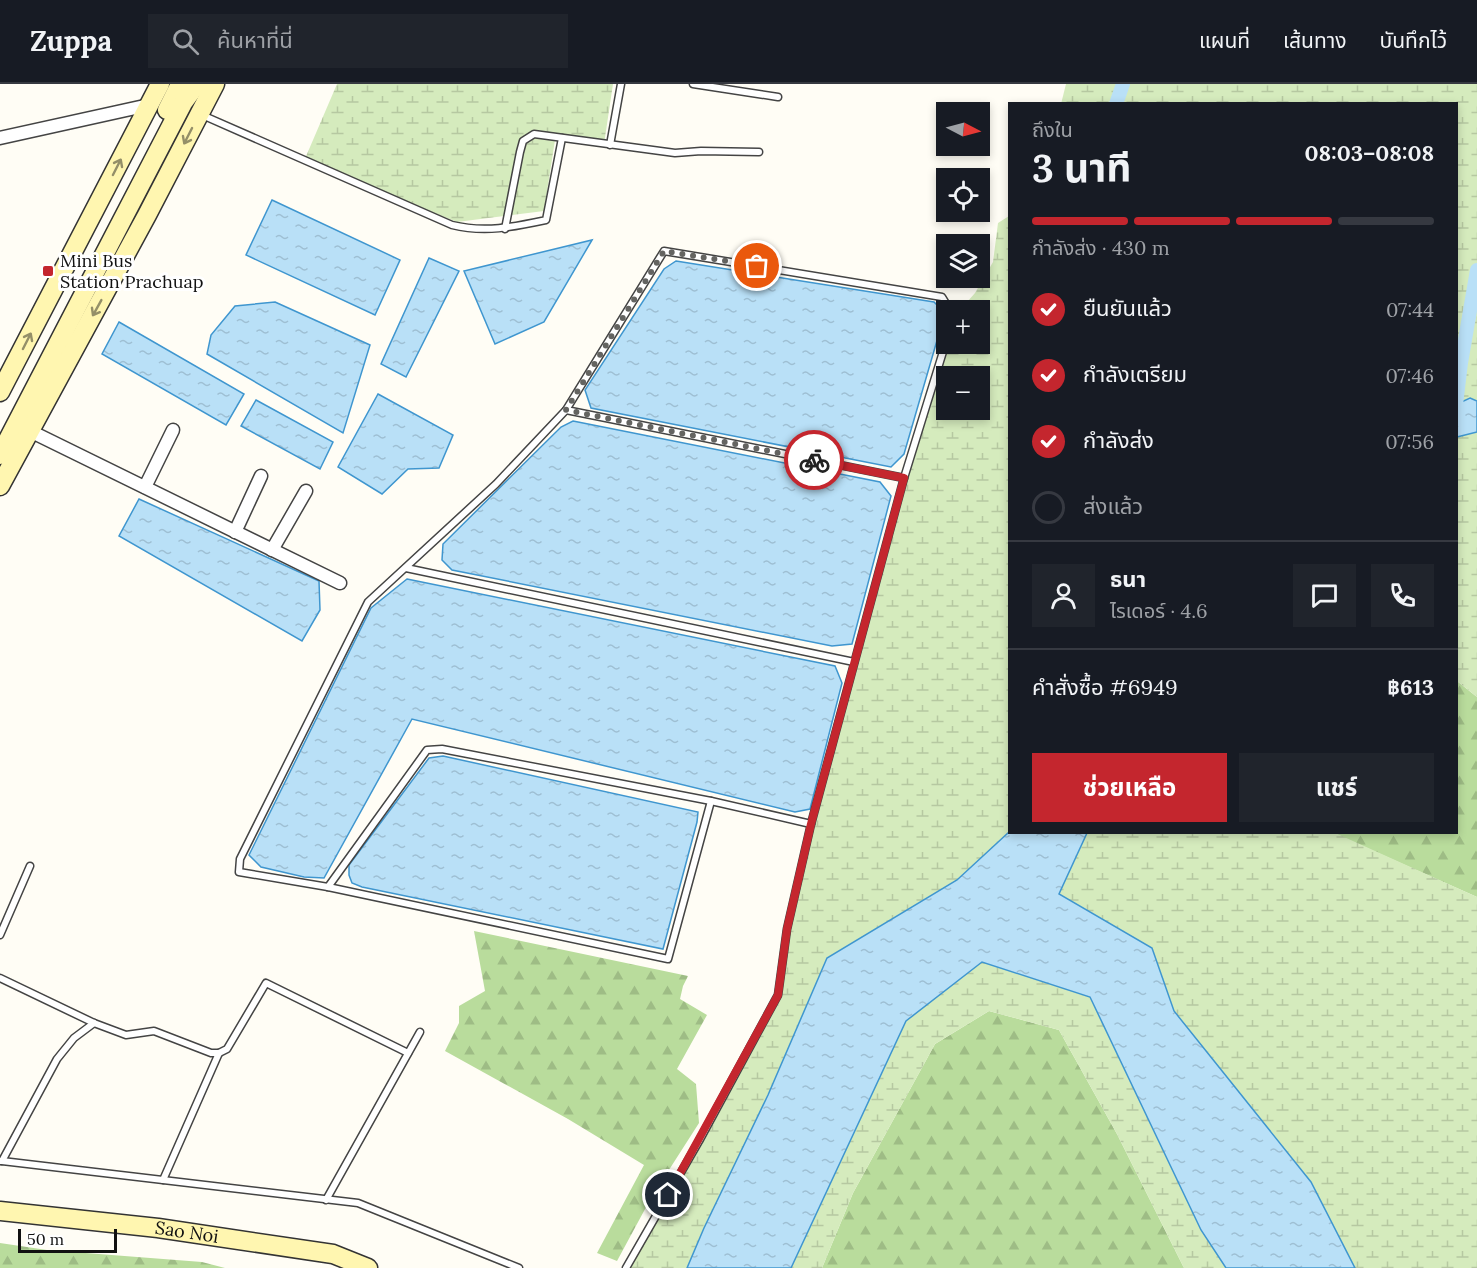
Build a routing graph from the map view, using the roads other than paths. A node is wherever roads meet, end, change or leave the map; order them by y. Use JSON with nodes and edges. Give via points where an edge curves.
{"nodes":[{"id":1,"x":160,"y":84,"type":"edge"},
{"id":2,"x":215,"y":84,"type":"edge"},
{"id":3,"x":621,"y":84,"type":"edge"},
{"id":4,"x":693,"y":84,"type":"edge"},
{"id":5,"x":191,"y":85,"type":"edge"},
{"id":6,"x":778,"y":97,"type":"dead end"},
{"id":7,"x":149,"y":105,"type":"junction"},
{"id":8,"x":199,"y":114,"type":"junction"},
{"id":9,"x":0,"y":138,"type":"edge"},
{"id":10,"x":562,"y":138,"type":"junction"},
{"id":11,"x":610,"y":145,"type":"junction"},
{"id":12,"x":759,"y":152,"type":"dead end"},
{"id":13,"x":505,"y":229,"type":"junction"},
{"id":14,"x":944,"y":300,"type":"edge"},
{"id":15,"x":942,"y":354,"type":"edge"},
{"id":16,"x":0,"y":393,"type":"edge"},
{"id":17,"x":566,"y":410,"type":"junction"},
{"id":18,"x":173,"y":430,"type":"dead end"},
{"id":19,"x":0,"y":431,"type":"edge"},
{"id":20,"x":30,"y":431,"type":"junction"},
{"id":21,"x":0,"y":455,"type":"edge"},
{"id":22,"x":261,"y":476,"type":"dead end"},
{"id":23,"x":904,"y":478,"type":"junction"},
{"id":24,"x":0,"y":486,"type":"edge"},
{"id":25,"x":145,"y":487,"type":"junction"},
{"id":26,"x":306,"y":490,"type":"dead end"},
{"id":27,"x":235,"y":532,"type":"junction"},
{"id":28,"x":272,"y":550,"type":"junction"},
{"id":29,"x":406,"y":568,"type":"junction"},
{"id":30,"x":340,"y":583,"type":"dead end"},
{"id":31,"x":854,"y":662,"type":"junction"},
{"id":32,"x":711,"y":801,"type":"junction"},
{"id":33,"x":811,"y":824,"type":"junction"},
{"id":34,"x":30,"y":866,"type":"dead end"},
{"id":35,"x":328,"y":887,"type":"junction"},
{"id":36,"x":0,"y":935,"type":"edge"},
{"id":37,"x":0,"y":978,"type":"edge"},
{"id":38,"x":94,"y":1023,"type":"junction"},
{"id":39,"x":420,"y":1032,"type":"dead end"},
{"id":40,"x":219,"y":1053,"type":"junction"},
{"id":41,"x":408,"y":1053,"type":"junction"},
{"id":42,"x":1,"y":1161,"type":"edge"},
{"id":43,"x":163,"y":1180,"type":"junction"},
{"id":44,"x":326,"y":1200,"type":"junction"},
{"id":45,"x":0,"y":1211,"type":"edge"},
{"id":46,"x":368,"y":1268,"type":"edge"},
{"id":47,"x":519,"y":1268,"type":"edge"},
{"id":48,"x":626,"y":1268,"type":"edge"}],
"edges":[{"from":1,"to":7,"type":"main road"},
{"from":2,"to":8,"type":"main road"},
{"from":3,"to":11,"type":"lane"},
{"from":4,"to":6,"type":"lane"},
{"from":5,"to":19,"type":"main road"},
{"from":5,"to":21,"type":"main road"},
{"from":7,"to":9,"type":"street"},
{"from":16,"to":7,"type":"main road","one_way":true},
{"from":8,"to":13,"type":"lane","via":[[452,225]]},
{"from":8,"to":20,"type":"main road","one_way":true},
{"from":10,"to":11,"type":"lane"},
{"from":10,"to":13,"type":"lane","via":[[546,220]]},
{"from":10,"to":13,"type":"lane","via":[[534,134],[523,141]]},
{"from":11,"to":12,"type":"lane","via":[[675,153]]},
{"from":14,"to":17,"type":"lane","via":[[664,251]]},
{"from":15,"to":23,"type":"lane"},
{"from":17,"to":23,"type":"lane"},
{"from":17,"to":29,"type":"lane","via":[[496,484]]},
{"from":18,"to":25,"type":"street"},
{"from":20,"to":24,"type":"main road"},
{"from":20,"to":25,"type":"street"},
{"from":22,"to":27,"type":"street"},
{"from":23,"to":31,"type":"lane"},
{"from":25,"to":27,"type":"street"},
{"from":26,"to":28,"type":"street"},
{"from":27,"to":28,"type":"street"},
{"from":28,"to":30,"type":"street"},
{"from":29,"to":31,"type":"lane"},
{"from":29,"to":35,"type":"lane","via":[[368,602],[240,859],[239,872]]},
{"from":31,"to":33,"type":"lane"},
{"from":32,"to":33,"type":"lane"},
{"from":32,"to":35,"type":"lane","via":[[442,749],[427,750]]},
{"from":32,"to":35,"type":"lane","via":[[668,958]]},
{"from":33,"to":48,"type":"lane","via":[[787,929],[778,995]]},
{"from":34,"to":36,"type":"lane"},
{"from":37,"to":38,"type":"lane"},
{"from":38,"to":40,"type":"lane","via":[[126,1035],[154,1031]]},
{"from":38,"to":42,"type":"lane","via":[[74,1038],[57,1059]]},
{"from":39,"to":41,"type":"lane"},
{"from":40,"to":41,"type":"lane","via":[[227,1048],[266,983]]},
{"from":40,"to":43,"type":"lane"},
{"from":41,"to":44,"type":"lane"},
{"from":42,"to":43,"type":"lane"},
{"from":43,"to":44,"type":"lane"},
{"from":44,"to":47,"type":"lane","via":[[358,1203]]},
{"from":45,"to":46,"type":"main road","name":"Sao Noi","via":[[158,1228],[322,1252]]}]}
